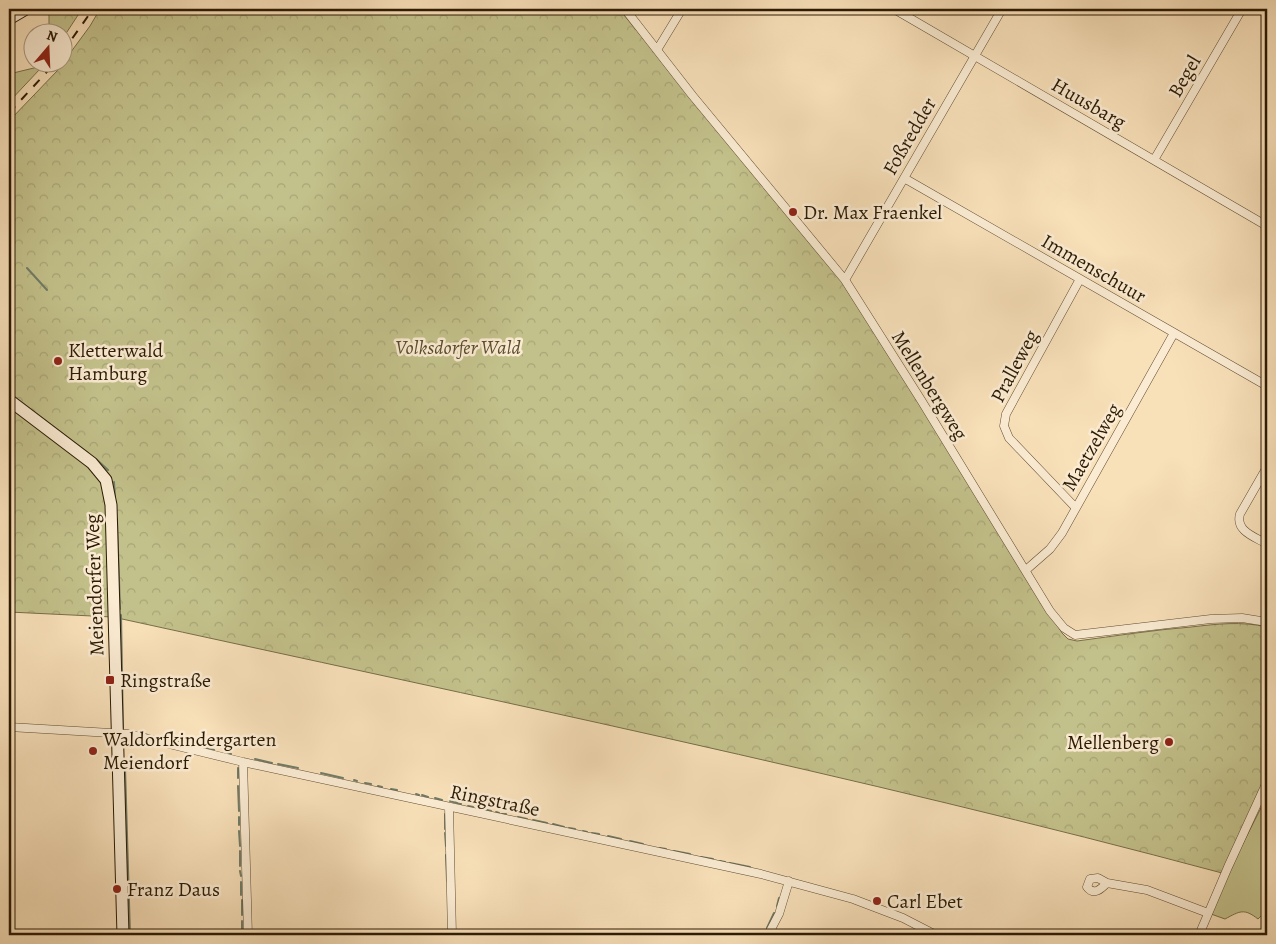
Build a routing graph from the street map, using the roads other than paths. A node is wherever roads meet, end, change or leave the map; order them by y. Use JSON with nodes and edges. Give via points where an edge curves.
{"nodes":[{"id":1,"x":26,"y":9,"type":"edge"},
{"id":2,"x":624,"y":9,"type":"edge"},
{"id":3,"x":682,"y":9,"type":"edge"},
{"id":4,"x":894,"y":9,"type":"edge"},
{"id":5,"x":1002,"y":9,"type":"edge"},
{"id":6,"x":1242,"y":9,"type":"edge"},
{"id":7,"x":9,"y":19,"type":"edge"},
{"id":8,"x":657,"y":50,"type":"junction"},
{"id":9,"x":974,"y":55,"type":"junction"},
{"id":10,"x":1154,"y":160,"type":"junction"},
{"id":11,"x":904,"y":178,"type":"junction"},
{"id":12,"x":1267,"y":226,"type":"edge"},
{"id":13,"x":1080,"y":279,"type":"junction"},
{"id":14,"x":845,"y":280,"type":"junction"},
{"id":15,"x":1174,"y":333,"type":"junction"},
{"id":16,"x":1267,"y":386,"type":"edge"},
{"id":17,"x":9,"y":400,"type":"edge"},
{"id":18,"x":1267,"y":467,"type":"edge"},
{"id":19,"x":1075,"y":507,"type":"junction"},
{"id":20,"x":1267,"y":544,"type":"edge"},
{"id":21,"x":1026,"y":570,"type":"junction"},
{"id":22,"x":1267,"y":622,"type":"edge"},
{"id":23,"x":9,"y":727,"type":"edge"},
{"id":24,"x":118,"y":733,"type":"junction"},
{"id":25,"x":243,"y":762,"type":"junction"},
{"id":26,"x":1267,"y":782,"type":"edge"},
{"id":27,"x":449,"y":807,"type":"junction"},
{"id":28,"x":790,"y":880,"type":"junction"},
{"id":29,"x":1107,"y":883,"type":"dead end"},
{"id":30,"x":1208,"y":913,"type":"junction"},
{"id":31,"x":123,"y":935,"type":"edge"},
{"id":32,"x":248,"y":935,"type":"edge"},
{"id":33,"x":452,"y":935,"type":"edge"},
{"id":34,"x":768,"y":935,"type":"edge"},
{"id":35,"x":936,"y":935,"type":"edge"},
{"id":36,"x":1199,"y":935,"type":"edge"}],
"edges":[{"from":1,"to":7,"type":"street"},
{"from":2,"to":8,"type":"street","name":"Mellenbergweg"},
{"from":3,"to":8,"type":"street"},
{"from":4,"to":9,"type":"street","name":"Huusbarg"},
{"from":5,"to":9,"type":"street","name":"Foßredder"},
{"from":6,"to":10,"type":"street","name":"Begel"},
{"from":8,"to":14,"type":"street","name":"Mellenbergweg"},
{"from":9,"to":10,"type":"street","name":"Huusbarg"},
{"from":9,"to":11,"type":"street","name":"Foßredder"},
{"from":10,"to":12,"type":"street","name":"Huusbarg"},
{"from":11,"to":13,"type":"street","name":"Immenschuur"},
{"from":11,"to":14,"type":"street","name":"Foßredder"},
{"from":13,"to":15,"type":"street","name":"Immenschuur"},
{"from":13,"to":19,"type":"street","name":"Pralleweg","via":[[1006,414],[1004,426],[1009,438]]},
{"from":14,"to":21,"type":"street","name":"Mellenbergweg"},
{"from":15,"to":16,"type":"street","name":"Immenschuur"},
{"from":15,"to":19,"type":"street","name":"Maetzelweg"},
{"from":17,"to":24,"type":"street","name":"Meiendorfer Weg","via":[[92,463],[106,480],[111,505]]},
{"from":18,"to":20,"type":"street","via":[[1240,514],[1239,522],[1242,529]]},
{"from":19,"to":21,"type":"street","name":"Maetzelweg","via":[[1050,550]]},
{"from":21,"to":22,"type":"street","name":"Mellenbergweg","via":[[1050,611],[1064,628],[1075,635],[1211,619],[1242,618]]},
{"from":23,"to":24,"type":"street","name":"Ringstraße"},
{"from":24,"to":25,"type":"street","name":"Ringstraße"},
{"from":24,"to":31,"type":"street","name":"Meiendorfer Weg"},
{"from":25,"to":27,"type":"street","name":"Ringstraße"},
{"from":25,"to":32,"type":"street"},
{"from":26,"to":30,"type":"street"},
{"from":27,"to":28,"type":"street","name":"Ringstraße"},
{"from":27,"to":33,"type":"street"},
{"from":28,"to":34,"type":"street"},
{"from":28,"to":35,"type":"street","name":"Ringstraße","via":[[853,899]]},
{"from":29,"to":30,"type":"street","via":[[1147,890]]},
{"from":30,"to":36,"type":"street"}]}
